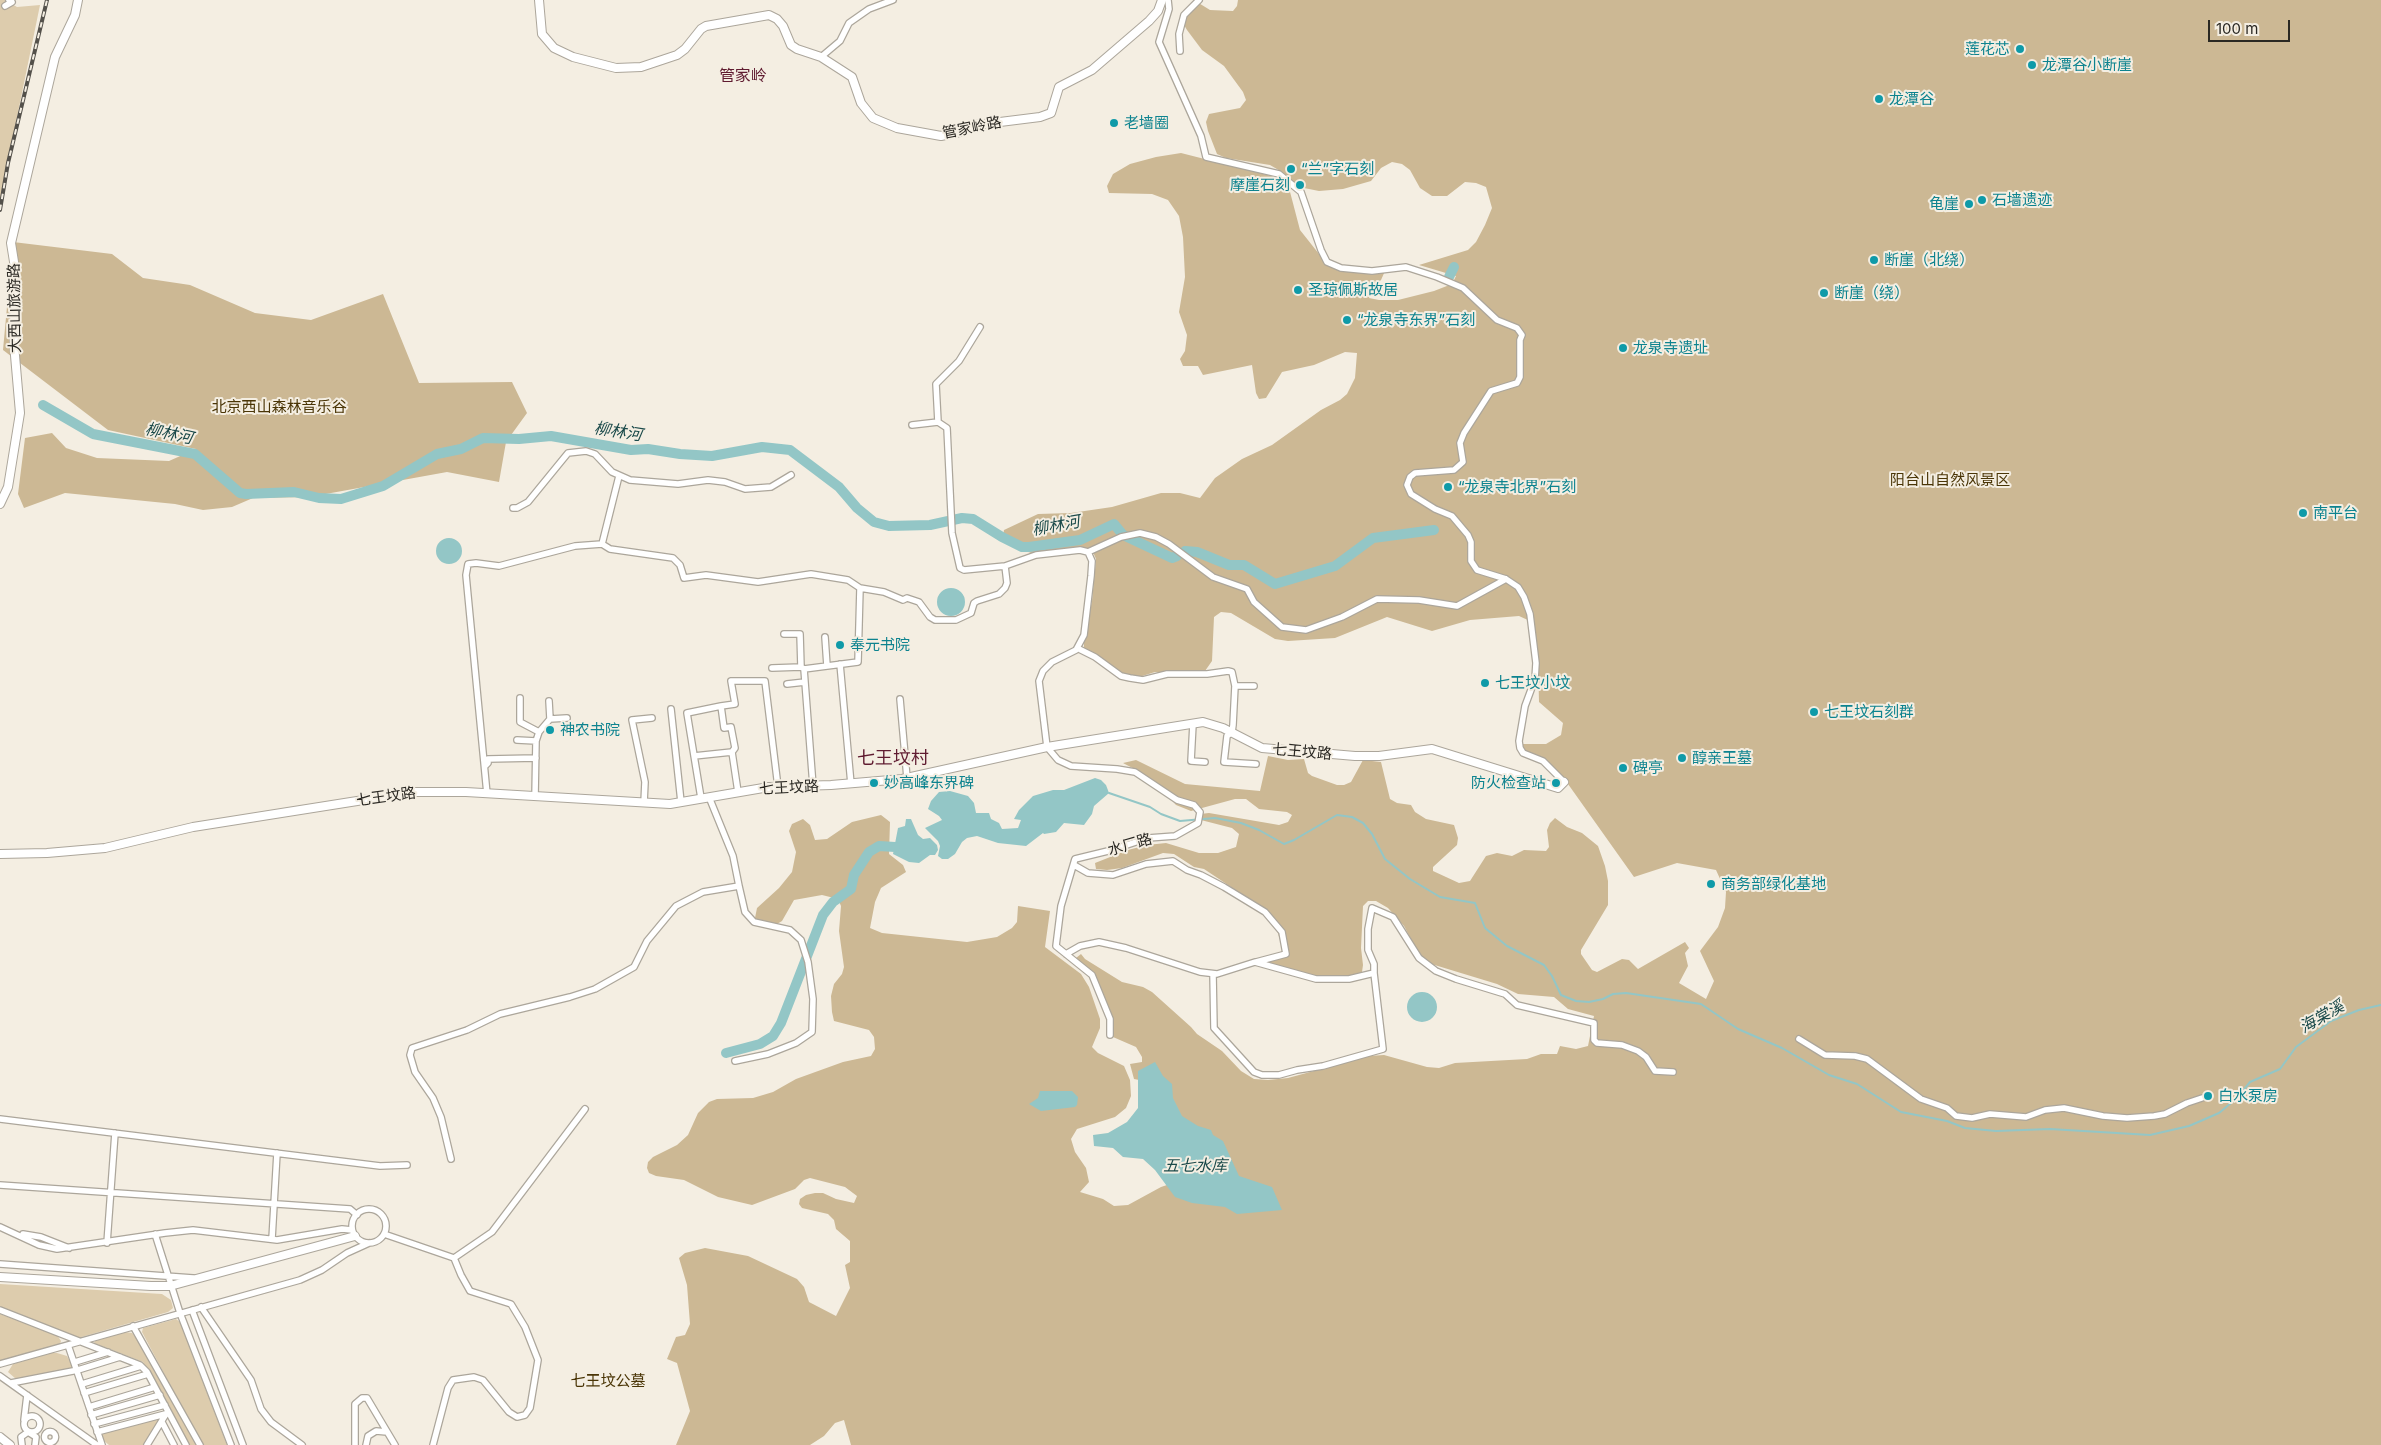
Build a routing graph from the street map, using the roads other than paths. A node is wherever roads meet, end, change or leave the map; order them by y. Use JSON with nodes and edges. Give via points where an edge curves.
{"nodes":[{"id":1,"x":9,"y":0,"type":"edge"},
{"id":2,"x":78,"y":0,"type":"edge"},
{"id":3,"x":539,"y":0,"type":"edge"},
{"id":4,"x":893,"y":0,"type":"edge"},
{"id":5,"x":1162,"y":0,"type":"edge"},
{"id":6,"x":1168,"y":0,"type":"edge"},
{"id":7,"x":1198,"y":0,"type":"edge"},
{"id":8,"x":5,"y":6,"type":"dead end"},
{"id":9,"x":1180,"y":52,"type":"dead end"},
{"id":10,"x":821,"y":57,"type":"junction"},
{"id":11,"x":980,"y":327,"type":"dead end"},
{"id":12,"x":938,"y":422,"type":"junction"},
{"id":13,"x":912,"y":425,"type":"dead end"},
{"id":14,"x":791,"y":475,"type":"dead end"},
{"id":15,"x":619,"y":476,"type":"junction"},
{"id":16,"x":0,"y":504,"type":"edge"},
{"id":17,"x":513,"y":508,"type":"dead end"},
{"id":18,"x":602,"y":544,"type":"junction"},
{"id":19,"x":1088,"y":552,"type":"junction"},
{"id":20,"x":1004,"y":566,"type":"junction"},
{"id":21,"x":1506,"y":579,"type":"junction"},
{"id":22,"x":860,"y":588,"type":"junction"},
{"id":23,"x":784,"y":634,"type":"dead end"},
{"id":24,"x":825,"y":638,"type":"dead end"},
{"id":25,"x":1077,"y":648,"type":"junction"},
{"id":26,"x":840,"y":664,"type":"junction"},
{"id":27,"x":827,"y":666,"type":"junction"},
{"id":28,"x":772,"y":668,"type":"dead end"},
{"id":29,"x":803,"y":668,"type":"junction"},
{"id":30,"x":805,"y":682,"type":"junction"},
{"id":31,"x":787,"y":684,"type":"dead end"},
{"id":32,"x":1234,"y":686,"type":"junction"},
{"id":33,"x":1254,"y":686,"type":"dead end"},
{"id":34,"x":520,"y":698,"type":"dead end"},
{"id":35,"x":900,"y":699,"type":"dead end"},
{"id":36,"x":549,"y":701,"type":"dead end"},
{"id":37,"x":721,"y":706,"type":"junction"},
{"id":38,"x":671,"y":709,"type":"dead end"},
{"id":39,"x":567,"y":718,"type":"dead end"},
{"id":40,"x":652,"y":718,"type":"dead end"},
{"id":41,"x":550,"y":719,"type":"junction"},
{"id":42,"x":1192,"y":724,"type":"junction"},
{"id":43,"x":539,"y":732,"type":"junction"},
{"id":44,"x":1232,"y":732,"type":"junction"},
{"id":45,"x":517,"y":740,"type":"dead end"},
{"id":46,"x":536,"y":741,"type":"junction"},
{"id":47,"x":1046,"y":747,"type":"junction"},
{"id":48,"x":732,"y":752,"type":"junction"},
{"id":49,"x":694,"y":756,"type":"junction"},
{"id":50,"x":536,"y":758,"type":"junction"},
{"id":51,"x":1205,"y":762,"type":"dead end"},
{"id":52,"x":1256,"y":764,"type":"dead end"},
{"id":53,"x":485,"y":766,"type":"junction"},
{"id":54,"x":906,"y":778,"type":"junction"},
{"id":55,"x":1564,"y":782,"type":"joint"},
{"id":56,"x":851,"y":784,"type":"junction"},
{"id":57,"x":813,"y":786,"type":"junction"},
{"id":58,"x":778,"y":787,"type":"junction"},
{"id":59,"x":738,"y":792,"type":"junction"},
{"id":60,"x":487,"y":794,"type":"junction"},
{"id":61,"x":535,"y":797,"type":"junction"},
{"id":62,"x":705,"y":798,"type":"junction"},
{"id":63,"x":681,"y":802,"type":"junction"},
{"id":64,"x":644,"y":803,"type":"junction"},
{"id":65,"x":0,"y":854,"type":"edge"},
{"id":66,"x":1074,"y":865,"type":"junction"},
{"id":67,"x":739,"y":886,"type":"junction"},
{"id":68,"x":1066,"y":954,"type":"junction"},
{"id":69,"x":1255,"y":962,"type":"junction"},
{"id":70,"x":1374,"y":973,"type":"junction"},
{"id":71,"x":1213,"y":974,"type":"junction"},
{"id":72,"x":1110,"y":1035,"type":"dead end"},
{"id":73,"x":1799,"y":1039,"type":"dead end"},
{"id":74,"x":735,"y":1060,"type":"dead end"},
{"id":75,"x":1673,"y":1072,"type":"dead end"},
{"id":76,"x":2202,"y":1098,"type":"dead end"},
{"id":77,"x":585,"y":1109,"type":"dead end"},
{"id":78,"x":0,"y":1119,"type":"edge"},
{"id":79,"x":116,"y":1133,"type":"junction"},
{"id":80,"x":277,"y":1153,"type":"junction"},
{"id":81,"x":451,"y":1159,"type":"dead end"},
{"id":82,"x":407,"y":1164,"type":"dead end"},
{"id":83,"x":0,"y":1185,"type":"edge"},
{"id":84,"x":110,"y":1193,"type":"junction"},
{"id":85,"x":273,"y":1204,"type":"junction"},
{"id":86,"x":357,"y":1215,"type":"junction"},
{"id":87,"x":0,"y":1227,"type":"edge"},
{"id":88,"x":354,"y":1233,"type":"junction"},
{"id":89,"x":155,"y":1234,"type":"junction"},
{"id":90,"x":384,"y":1234,"type":"junction"},
{"id":91,"x":272,"y":1239,"type":"junction"},
{"id":92,"x":107,"y":1243,"type":"junction"},
{"id":93,"x":368,"y":1243,"type":"junction"},
{"id":94,"x":454,"y":1258,"type":"junction"},
{"id":95,"x":0,"y":1264,"type":"edge"},
{"id":96,"x":168,"y":1276,"type":"junction"},
{"id":97,"x":0,"y":1277,"type":"edge"},
{"id":98,"x":196,"y":1278,"type":"junction"},
{"id":99,"x":170,"y":1286,"type":"junction"},
{"id":100,"x":201,"y":1307,"type":"junction"},
{"id":101,"x":0,"y":1310,"type":"edge"},
{"id":102,"x":192,"y":1310,"type":"junction"},
{"id":103,"x":180,"y":1313,"type":"junction"},
{"id":104,"x":133,"y":1326,"type":"junction"},
{"id":105,"x":80,"y":1341,"type":"junction"},
{"id":106,"x":68,"y":1345,"type":"junction"},
{"id":107,"x":108,"y":1352,"type":"junction"},
{"id":108,"x":120,"y":1357,"type":"junction"},
{"id":109,"x":75,"y":1362,"type":"junction"},
{"id":110,"x":0,"y":1364,"type":"edge"},
{"id":111,"x":141,"y":1366,"type":"junction"},
{"id":112,"x":78,"y":1370,"type":"junction"},
{"id":113,"x":148,"y":1374,"type":"junction"},
{"id":114,"x":0,"y":1376,"type":"edge"},
{"id":115,"x":11,"y":1384,"type":"junction"},
{"id":116,"x":82,"y":1384,"type":"junction"},
{"id":117,"x":155,"y":1387,"type":"junction"},
{"id":118,"x":84,"y":1393,"type":"junction"},
{"id":119,"x":27,"y":1395,"type":"junction"},
{"id":120,"x":160,"y":1395,"type":"junction"},
{"id":121,"x":165,"y":1405,"type":"junction"},
{"id":122,"x":89,"y":1407,"type":"junction"},
{"id":123,"x":168,"y":1414,"type":"junction"},
{"id":124,"x":91,"y":1415,"type":"junction"},
{"id":125,"x":24,"y":1422,"type":"junction"},
{"id":126,"x":162,"y":1422,"type":"junction"},
{"id":127,"x":94,"y":1424,"type":"junction"},
{"id":128,"x":156,"y":1430,"type":"junction"},
{"id":129,"x":30,"y":1432,"type":"junction"},
{"id":130,"x":97,"y":1432,"type":"junction"},
{"id":131,"x":167,"y":1432,"type":"junction"},
{"id":132,"x":387,"y":1432,"type":"junction"},
{"id":133,"x":0,"y":1437,"type":"edge"},
{"id":134,"x":150,"y":1443,"type":"edge"},
{"id":135,"x":10,"y":1445,"type":"edge"},
{"id":136,"x":22,"y":1445,"type":"edge"},
{"id":137,"x":35,"y":1445,"type":"edge"},
{"id":138,"x":97,"y":1445,"type":"edge"},
{"id":139,"x":102,"y":1445,"type":"edge"},
{"id":140,"x":174,"y":1445,"type":"edge"},
{"id":141,"x":186,"y":1445,"type":"edge"},
{"id":142,"x":200,"y":1445,"type":"edge"},
{"id":143,"x":231,"y":1445,"type":"edge"},
{"id":144,"x":243,"y":1445,"type":"edge"},
{"id":145,"x":302,"y":1445,"type":"edge"},
{"id":146,"x":354,"y":1445,"type":"edge"},
{"id":147,"x":366,"y":1445,"type":"edge"},
{"id":148,"x":395,"y":1445,"type":"edge"},
{"id":149,"x":433,"y":1445,"type":"edge"}],
"edges":[{"from":1,"to":8,"type":"street","via":[[12,2]]},
{"from":2,"to":16,"type":"street","name":"大西山旅游路","via":[[55,57],[11,243],[15,268],[14,344],[20,414],[8,487]]},
{"from":3,"to":10,"type":"street","name":"管家岭路","via":[[542,34],[554,48],[573,57],[616,68],[641,67],[662,61],[685,48],[701,29],[764,15],[777,19],[791,45]]},
{"from":4,"to":10,"type":"street","via":[[869,9],[849,22],[840,41]]},
{"from":5,"to":10,"type":"street","name":"管家岭路","via":[[1149,21],[1100,64],[1059,87],[1051,113],[976,125],[950,135],[896,128],[873,118],[861,103],[852,77]]},
{"from":6,"to":21,"type":"street","via":[[1169,9],[1159,42],[1198,128],[1206,157],[1279,174],[1301,192],[1327,262],[1341,268],[1372,271],[1406,267],[1437,277],[1464,288],[1497,320],[1517,328],[1522,335],[1520,377],[1517,383],[1491,391],[1460,443],[1463,462],[1454,470],[1414,473],[1408,485],[1411,494],[1452,516],[1468,535],[1471,561],[1477,570]]},
{"from":7,"to":9,"type":"street","via":[[1184,15],[1179,34]]},
{"from":11,"to":12,"type":"street","via":[[959,361],[936,384]]},
{"from":12,"to":13,"type":"street"},
{"from":12,"to":20,"type":"street","via":[[946,428],[952,533],[960,568]]},
{"from":14,"to":15,"type":"street","via":[[771,487],[745,489],[708,480],[678,484]]},
{"from":15,"to":17,"type":"street","via":[[595,454],[586,451],[568,453],[528,502]]},
{"from":15,"to":18,"type":"street"},
{"from":18,"to":22,"type":"street","via":[[610,549],[673,558],[680,565],[684,578],[706,574],[758,582],[811,574],[848,580]]},
{"from":18,"to":53,"type":"street","via":[[574,546],[500,566],[468,564],[466,575]]},
{"from":19,"to":20,"type":"street","via":[[1036,555]]},
{"from":19,"to":21,"type":"street","via":[[1121,537],[1147,534],[1164,541],[1213,577],[1246,589],[1254,602],[1276,622],[1306,630],[1377,599],[1419,600],[1457,606]]},
{"from":19,"to":25,"type":"street","via":[[1092,561],[1090,595],[1084,635]]},
{"from":20,"to":22,"type":"street","via":[[1005,588],[999,594],[977,601],[970,613],[956,620],[935,620],[930,618],[920,602]]},
{"from":21,"to":55,"type":"street","via":[[1518,587],[1524,597],[1530,614],[1536,663],[1535,679],[1520,728],[1520,748],[1523,753],[1543,761]]},
{"from":22,"to":26,"type":"street","via":[[858,662]]},
{"from":23,"to":29,"type":"street","via":[[800,634]]},
{"from":24,"to":27,"type":"street"},
{"from":25,"to":32,"type":"street","via":[[1121,676],[1143,680],[1167,674],[1207,674],[1228,670],[1233,675]]},
{"from":25,"to":47,"type":"street","via":[[1052,662],[1039,680]]},
{"from":26,"to":27,"type":"street"},
{"from":26,"to":56,"type":"street"},
{"from":27,"to":29,"type":"street"},
{"from":28,"to":29,"type":"street"},
{"from":29,"to":30,"type":"street"},
{"from":30,"to":31,"type":"street"},
{"from":30,"to":57,"type":"street"},
{"from":32,"to":33,"type":"street"},
{"from":32,"to":44,"type":"street"},
{"from":34,"to":43,"type":"street","via":[[520,722]]},
{"from":35,"to":54,"type":"street"},
{"from":36,"to":41,"type":"street"},
{"from":37,"to":48,"type":"street","via":[[724,728],[731,727],[735,748]]},
{"from":37,"to":49,"type":"street","via":[[687,713]]},
{"from":37,"to":58,"type":"street","via":[[735,704],[731,681],[765,681]]},
{"from":38,"to":63,"type":"street"},
{"from":39,"to":41,"type":"street"},
{"from":40,"to":64,"type":"street","via":[[632,720],[645,782]]},
{"from":41,"to":43,"type":"street"},
{"from":42,"to":44,"type":"street","name":"七王坟路","via":[[1203,722]]},
{"from":42,"to":47,"type":"street","name":"七王坟路"},
{"from":42,"to":51,"type":"street","via":[[1191,761]]},
{"from":43,"to":46,"type":"street"},
{"from":44,"to":52,"type":"street","via":[[1227,736],[1224,762]]},
{"from":44,"to":55,"type":"street","name":"七王坟路","via":[[1262,748],[1285,752],[1379,756],[1432,749],[1558,788]]},
{"from":45,"to":46,"type":"street"},
{"from":46,"to":50,"type":"street"},
{"from":47,"to":54,"type":"street","name":"七王坟路"},
{"from":47,"to":66,"type":"street","name":"水厂路","via":[[1058,760],[1071,766],[1135,772],[1177,800],[1194,805],[1200,812],[1198,823],[1175,836],[1148,838],[1075,859]]},
{"from":48,"to":49,"type":"street"},
{"from":48,"to":59,"type":"street"},
{"from":49,"to":62,"type":"street"},
{"from":50,"to":53,"type":"street","via":[[488,758]]},
{"from":50,"to":61,"type":"street"},
{"from":53,"to":60,"type":"street"},
{"from":54,"to":56,"type":"street","name":"七王坟路"},
{"from":56,"to":57,"type":"street","name":"七王坟路"},
{"from":57,"to":58,"type":"street","name":"七王坟路"},
{"from":58,"to":59,"type":"street","name":"七王坟路"},
{"from":59,"to":62,"type":"street","name":"七王坟路"},
{"from":60,"to":61,"type":"street","name":"七王坟路"},
{"from":60,"to":65,"type":"street","name":"七王坟路","via":[[414,792],[193,827],[105,848]]},
{"from":61,"to":64,"type":"street","name":"七王坟路"},
{"from":62,"to":63,"type":"street","name":"七王坟路"},
{"from":62,"to":67,"type":"street","via":[[733,856]]},
{"from":63,"to":64,"type":"street","name":"七王坟路"},
{"from":66,"to":68,"type":"street","via":[[1056,933],[1056,946]]},
{"from":66,"to":69,"type":"street","via":[[1088,873],[1113,875],[1146,864],[1173,860],[1187,870],[1201,874],[1265,912],[1282,932],[1286,954]]},
{"from":67,"to":74,"type":"street","via":[[745,912],[754,922],[790,930],[801,940],[812,990],[812,1032],[796,1043],[768,1054]]},
{"from":67,"to":81,"type":"street","via":[[703,892],[676,906],[647,941],[634,967],[595,988],[506,1012],[467,1030],[412,1048],[410,1055],[415,1072],[433,1098],[441,1117]]},
{"from":68,"to":71,"type":"street","via":[[1080,946],[1098,942]]},
{"from":68,"to":72,"type":"street","via":[[1092,975],[1110,1020]]},
{"from":69,"to":70,"type":"street","via":[[1316,979],[1349,979]]},
{"from":69,"to":71,"type":"street"},
{"from":70,"to":71,"type":"street","via":[[1383,1049],[1279,1075],[1254,1072],[1214,1028]]},
{"from":70,"to":75,"type":"street","via":[[1368,950],[1372,908],[1394,917],[1419,958],[1436,971],[1505,994],[1517,1005],[1594,1023],[1596,1043],[1630,1048],[1646,1058],[1655,1071]]},
{"from":73,"to":76,"type":"street","via":[[1825,1055],[1867,1059],[1921,1099],[1947,1108],[1956,1116],[2026,1117],[2053,1108],[2064,1108],[2127,1118],[2165,1114]]},
{"from":77,"to":94,"type":"street","via":[[492,1232]]},
{"from":78,"to":79,"type":"street"},
{"from":79,"to":80,"type":"street"},
{"from":79,"to":84,"type":"street"},
{"from":80,"to":82,"type":"street","via":[[380,1166]]},
{"from":80,"to":85,"type":"street"},
{"from":83,"to":84,"type":"street"},
{"from":84,"to":85,"type":"street"},
{"from":84,"to":92,"type":"street"},
{"from":85,"to":86,"type":"street","via":[[350,1209]]},
{"from":85,"to":91,"type":"street"},
{"from":86,"to":88,"type":"street","via":[[353,1221]]},
{"from":86,"to":90,"type":"street","via":[[370,1210],[378,1212],[385,1222]]},
{"from":87,"to":92,"type":"street","via":[[71,1248]]},
{"from":88,"to":91,"type":"street","via":[[342,1229]]},
{"from":88,"to":93,"type":"street","via":[[362,1242]]},
{"from":88,"to":98,"type":"street"},
{"from":89,"to":91,"type":"street","via":[[193,1230]]},
{"from":89,"to":92,"type":"street"},
{"from":89,"to":96,"type":"street"},
{"from":90,"to":93,"type":"street","via":[[378,1241]]},
{"from":90,"to":94,"type":"street"},
{"from":93,"to":100,"type":"street","via":[[300,1280]]},
{"from":94,"to":149,"type":"street","via":[[470,1291],[511,1304],[525,1327],[538,1360],[530,1408],[525,1415],[517,1417],[482,1380],[474,1377],[452,1380]]},
{"from":95,"to":96,"type":"street"},
{"from":96,"to":98,"type":"street"},
{"from":96,"to":99,"type":"street"},
{"from":97,"to":99,"type":"street"},
{"from":98,"to":99,"type":"street"},
{"from":99,"to":103,"type":"street"},
{"from":100,"to":102,"type":"street"},
{"from":100,"to":145,"type":"street","via":[[251,1380],[261,1410],[271,1422]]},
{"from":101,"to":105,"type":"street"},
{"from":102,"to":103,"type":"street"},
{"from":102,"to":144,"type":"street"},
{"from":103,"to":104,"type":"street"},
{"from":103,"to":143,"type":"street"},
{"from":104,"to":105,"type":"street"},
{"from":104,"to":142,"type":"street"},
{"from":105,"to":106,"type":"street"},
{"from":105,"to":107,"type":"street"},
{"from":106,"to":109,"type":"street"},
{"from":106,"to":110,"type":"street"},
{"from":107,"to":108,"type":"street"},
{"from":107,"to":109,"type":"street"},
{"from":108,"to":111,"type":"street"},
{"from":108,"to":112,"type":"street"},
{"from":109,"to":112,"type":"street"},
{"from":111,"to":113,"type":"street"},
{"from":111,"to":116,"type":"street"},
{"from":112,"to":115,"type":"street"},
{"from":112,"to":116,"type":"street"},
{"from":113,"to":117,"type":"street"},
{"from":113,"to":118,"type":"street"},
{"from":114,"to":115,"type":"street"},
{"from":115,"to":119,"type":"street"},
{"from":116,"to":118,"type":"street"},
{"from":117,"to":120,"type":"street"},
{"from":117,"to":122,"type":"street"},
{"from":118,"to":122,"type":"street"},
{"from":119,"to":125,"type":"street"},
{"from":119,"to":138,"type":"street"},
{"from":120,"to":121,"type":"street"},
{"from":120,"to":124,"type":"street"},
{"from":121,"to":123,"type":"street"},
{"from":121,"to":127,"type":"street"},
{"from":122,"to":124,"type":"street"},
{"from":123,"to":126,"type":"street"},
{"from":123,"to":130,"type":"street"},
{"from":123,"to":141,"type":"street"},
{"from":124,"to":127,"type":"street"},
{"from":125,"to":129,"type":"street","via":[[24,1427]]},
{"from":125,"to":129,"type":"street","via":[[29,1416],[39,1419],[38,1430]]},
{"from":126,"to":128,"type":"street"},
{"from":126,"to":131,"type":"street"},
{"from":127,"to":130,"type":"street"},
{"from":128,"to":131,"type":"street"},
{"from":128,"to":134,"type":"street"},
{"from":129,"to":136,"type":"street","via":[[22,1436]]},
{"from":129,"to":137,"type":"street","via":[[36,1437]]},
{"from":130,"to":139,"type":"street"},
{"from":131,"to":140,"type":"street"},
{"from":132,"to":146,"type":"street","via":[[367,1398],[362,1398],[356,1404]]},
{"from":132,"to":147,"type":"street","via":[[368,1436]]},
{"from":132,"to":148,"type":"street"},
{"from":133,"to":135,"type":"street"}]}
